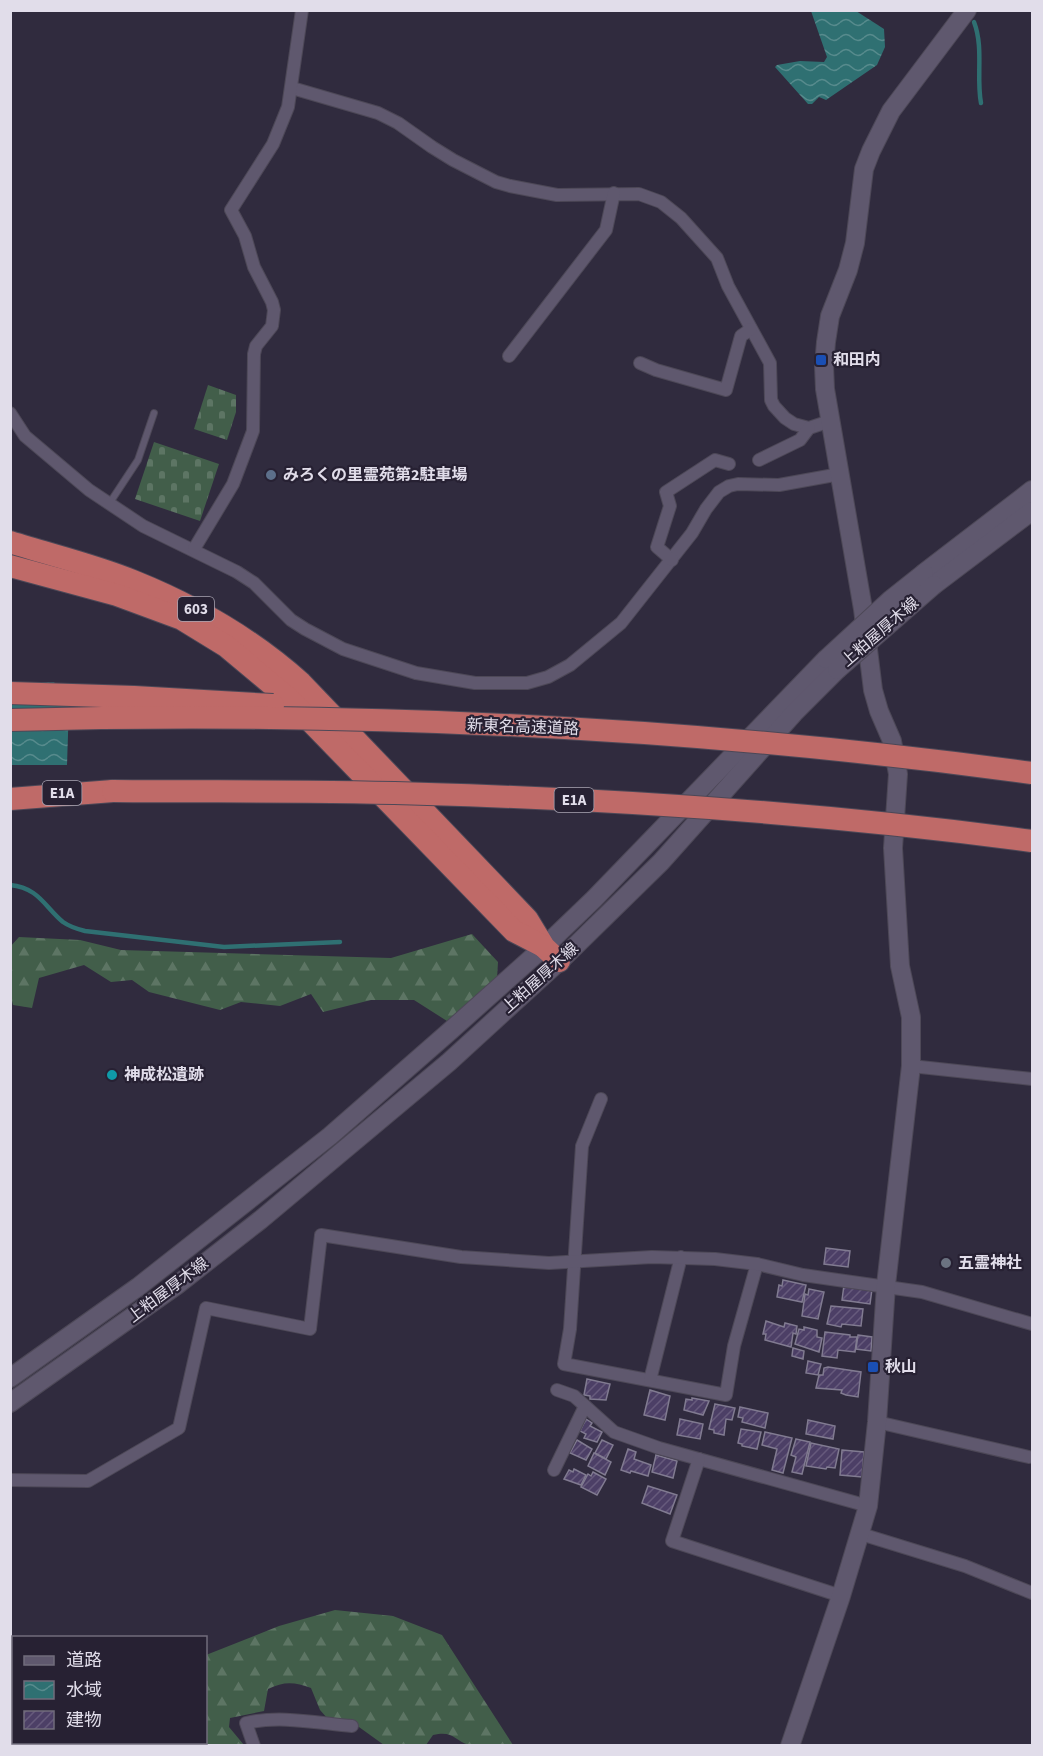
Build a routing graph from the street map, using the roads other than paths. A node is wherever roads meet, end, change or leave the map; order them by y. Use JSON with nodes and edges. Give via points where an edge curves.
{"nodes":[{"id":1,"x":302,"y":10,"type":"edge"},
{"id":2,"x":968,"y":10,"type":"edge"},
{"id":3,"x":292,"y":88,"type":"junction"},
{"id":4,"x":614,"y":194,"type":"junction"},
{"id":5,"x":751,"y":329,"type":"junction"},
{"id":6,"x":509,"y":357,"type":"dead end"},
{"id":7,"x":640,"y":363,"type":"dead end"},
{"id":8,"x":10,"y":413,"type":"edge"},
{"id":9,"x":154,"y":413,"type":"dead end"},
{"id":10,"x":830,"y":421,"type":"junction"},
{"id":11,"x":809,"y":428,"type":"junction"},
{"id":12,"x":759,"y":460,"type":"dead end"},
{"id":13,"x":729,"y":464,"type":"dead end"},
{"id":14,"x":840,"y":474,"type":"junction"},
{"id":15,"x":1032,"y":490,"type":"edge"},
{"id":16,"x":109,"y":505,"type":"junction"},
{"id":17,"x":1032,"y":511,"type":"edge"},
{"id":18,"x":10,"y":542,"type":"edge"},
{"id":19,"x":194,"y":549,"type":"junction"},
{"id":20,"x":672,"y":560,"type":"junction"},
{"id":21,"x":10,"y":566,"type":"edge"},
{"id":22,"x":929,"y":579,"type":"junction"},
{"id":23,"x":10,"y":693,"type":"edge"},
{"id":24,"x":10,"y":720,"type":"edge"},
{"id":25,"x":570,"y":728,"type":"junction"},
{"id":26,"x":341,"y":739,"type":"junction"},
{"id":27,"x":1032,"y":773,"type":"edge"},
{"id":28,"x":113,"y":791,"type":"junction"},
{"id":29,"x":10,"y":794,"type":"edge"},
{"id":30,"x":10,"y":800,"type":"edge"},
{"id":31,"x":1032,"y":841,"type":"edge"},
{"id":32,"x":551,"y":954,"type":"junction"},
{"id":33,"x":911,"y":1066,"type":"junction"},
{"id":34,"x":1032,"y":1079,"type":"edge"},
{"id":35,"x":601,"y":1099,"type":"dead end"},
{"id":36,"x":681,"y":1257,"type":"junction"},
{"id":37,"x":573,"y":1263,"type":"junction"},
{"id":38,"x":756,"y":1264,"type":"junction"},
{"id":39,"x":886,"y":1285,"type":"junction"},
{"id":40,"x":1032,"y":1324,"type":"edge"},
{"id":41,"x":43,"y":1356,"type":"junction"},
{"id":42,"x":54,"y":1373,"type":"junction"},
{"id":43,"x":10,"y":1378,"type":"edge"},
{"id":44,"x":650,"y":1380,"type":"junction"},
{"id":45,"x":557,"y":1390,"type":"dead end"},
{"id":46,"x":10,"y":1403,"type":"edge"},
{"id":47,"x":585,"y":1406,"type":"junction"},
{"id":48,"x":877,"y":1422,"type":"junction"},
{"id":49,"x":1029,"y":1457,"type":"dead end"},
{"id":50,"x":699,"y":1459,"type":"junction"},
{"id":51,"x":554,"y":1470,"type":"dead end"},
{"id":52,"x":10,"y":1480,"type":"edge"},
{"id":53,"x":868,"y":1506,"type":"junction"},
{"id":54,"x":861,"y":1534,"type":"junction"},
{"id":55,"x":1032,"y":1593,"type":"edge"},
{"id":56,"x":841,"y":1596,"type":"junction"},
{"id":57,"x":352,"y":1726,"type":"dead end"},
{"id":58,"x":254,"y":1746,"type":"edge"},
{"id":59,"x":790,"y":1746,"type":"edge"}],
"edges":[{"from":1,"to":3,"type":"street"},
{"from":2,"to":10,"type":"main road","via":[[891,111],[864,170],[855,243],[830,316],[826,342],[825,389]]},
{"from":3,"to":4,"type":"street","via":[[378,113],[453,160],[503,184],[557,195]]},
{"from":3,"to":19,"type":"street","via":[[273,144],[231,210],[274,310],[272,326],[256,345],[254,354],[253,431],[233,484]]},
{"from":4,"to":5,"type":"street","via":[[651,197],[681,218],[717,258]]},
{"from":4,"to":6,"type":"street","via":[[606,230]]},
{"from":5,"to":7,"type":"street","via":[[741,336],[726,390]]},
{"from":5,"to":11,"type":"street","via":[[770,363],[774,406],[794,424]]},
{"from":8,"to":16,"type":"street","via":[[25,436]]},
{"from":9,"to":16,"type":"lane","via":[[138,460]]},
{"from":10,"to":11,"type":"street"},
{"from":10,"to":14,"type":"main road"},
{"from":11,"to":12,"type":"street","via":[[800,440]]},
{"from":13,"to":20,"type":"street","via":[[715,460],[666,492],[670,506],[657,547]]},
{"from":14,"to":20,"type":"street","via":[[779,484],[729,486],[712,501]]},
{"from":14,"to":33,"type":"main road","via":[[873,690],[892,741],[898,774],[893,848],[900,966],[911,1017]]},
{"from":15,"to":22,"type":"main road","name":"上粕屋厚木線"},
{"from":16,"to":19,"type":"street","via":[[143,526]]},
{"from":17,"to":22,"type":"main road","name":"上粕屋厚木線"},
{"from":18,"to":26,"type":"highway","number":"603","via":[[131,580],[225,625],[301,683]]},
{"from":19,"to":20,"type":"street","via":[[254,583],[298,624],[343,649],[417,673],[500,685],[527,683],[570,665],[621,623]]},
{"from":21,"to":26,"type":"highway","number":"603","via":[[117,595],[182,619],[226,646]]},
{"from":22,"to":32,"type":"main road","name":"上粕屋厚木線","bridge":true,"via":[[831,664],[794,713],[661,862]]},
{"from":23,"to":25,"type":"highway","bridge":true,"via":[[216,701]]},
{"from":24,"to":25,"type":"highway","name":"新東名高速道路","bridge":true,"via":[[368,720]]},
{"from":25,"to":27,"type":"highway","name":"新東名高速道路","bridge":true,"via":[[738,741]]},
{"from":26,"to":32,"type":"highway","number":"603"},
{"from":28,"to":29,"type":"highway","number":"E1A"},
{"from":28,"to":30,"type":"highway"},
{"from":28,"to":31,"type":"highway","number":"E1A","bridge":true,"via":[[427,794],[623,802],[807,816]]},
{"from":32,"to":41,"type":"main road","name":"上粕屋厚木線","via":[[330,1136],[138,1287]]},
{"from":32,"to":42,"type":"main road","name":"上粕屋厚木線","via":[[449,1062],[303,1185],[177,1284]]},
{"from":33,"to":34,"type":"street"},
{"from":33,"to":39,"type":"main road"},
{"from":35,"to":37,"type":"street","via":[[582,1146]]},
{"from":36,"to":37,"type":"street"},
{"from":36,"to":38,"type":"street"},
{"from":36,"to":44,"type":"street"},
{"from":37,"to":44,"type":"street","via":[[564,1364]]},
{"from":37,"to":52,"type":"street","via":[[461,1257],[321,1235],[310,1329],[206,1308],[179,1428],[88,1481]]},
{"from":38,"to":39,"type":"street","via":[[804,1275]]},
{"from":38,"to":44,"type":"street","via":[[734,1346],[726,1395]]},
{"from":39,"to":40,"type":"street"},
{"from":39,"to":48,"type":"main road"},
{"from":41,"to":42,"type":"street"},
{"from":41,"to":43,"type":"main road","name":"上粕屋厚木線"},
{"from":42,"to":46,"type":"main road","name":"上粕屋厚木線"},
{"from":45,"to":47,"type":"street","via":[[574,1396]]},
{"from":47,"to":50,"type":"street","via":[[614,1432]]},
{"from":47,"to":51,"type":"street"},
{"from":48,"to":49,"type":"street"},
{"from":48,"to":53,"type":"main road"},
{"from":50,"to":53,"type":"street"},
{"from":50,"to":56,"type":"street","via":[[672,1541]]},
{"from":53,"to":54,"type":"main road"},
{"from":54,"to":55,"type":"street","via":[[965,1566]]},
{"from":54,"to":56,"type":"main road"},
{"from":56,"to":59,"type":"main road"},
{"from":57,"to":58,"type":"street","via":[[278,1719],[246,1723]]}]}
